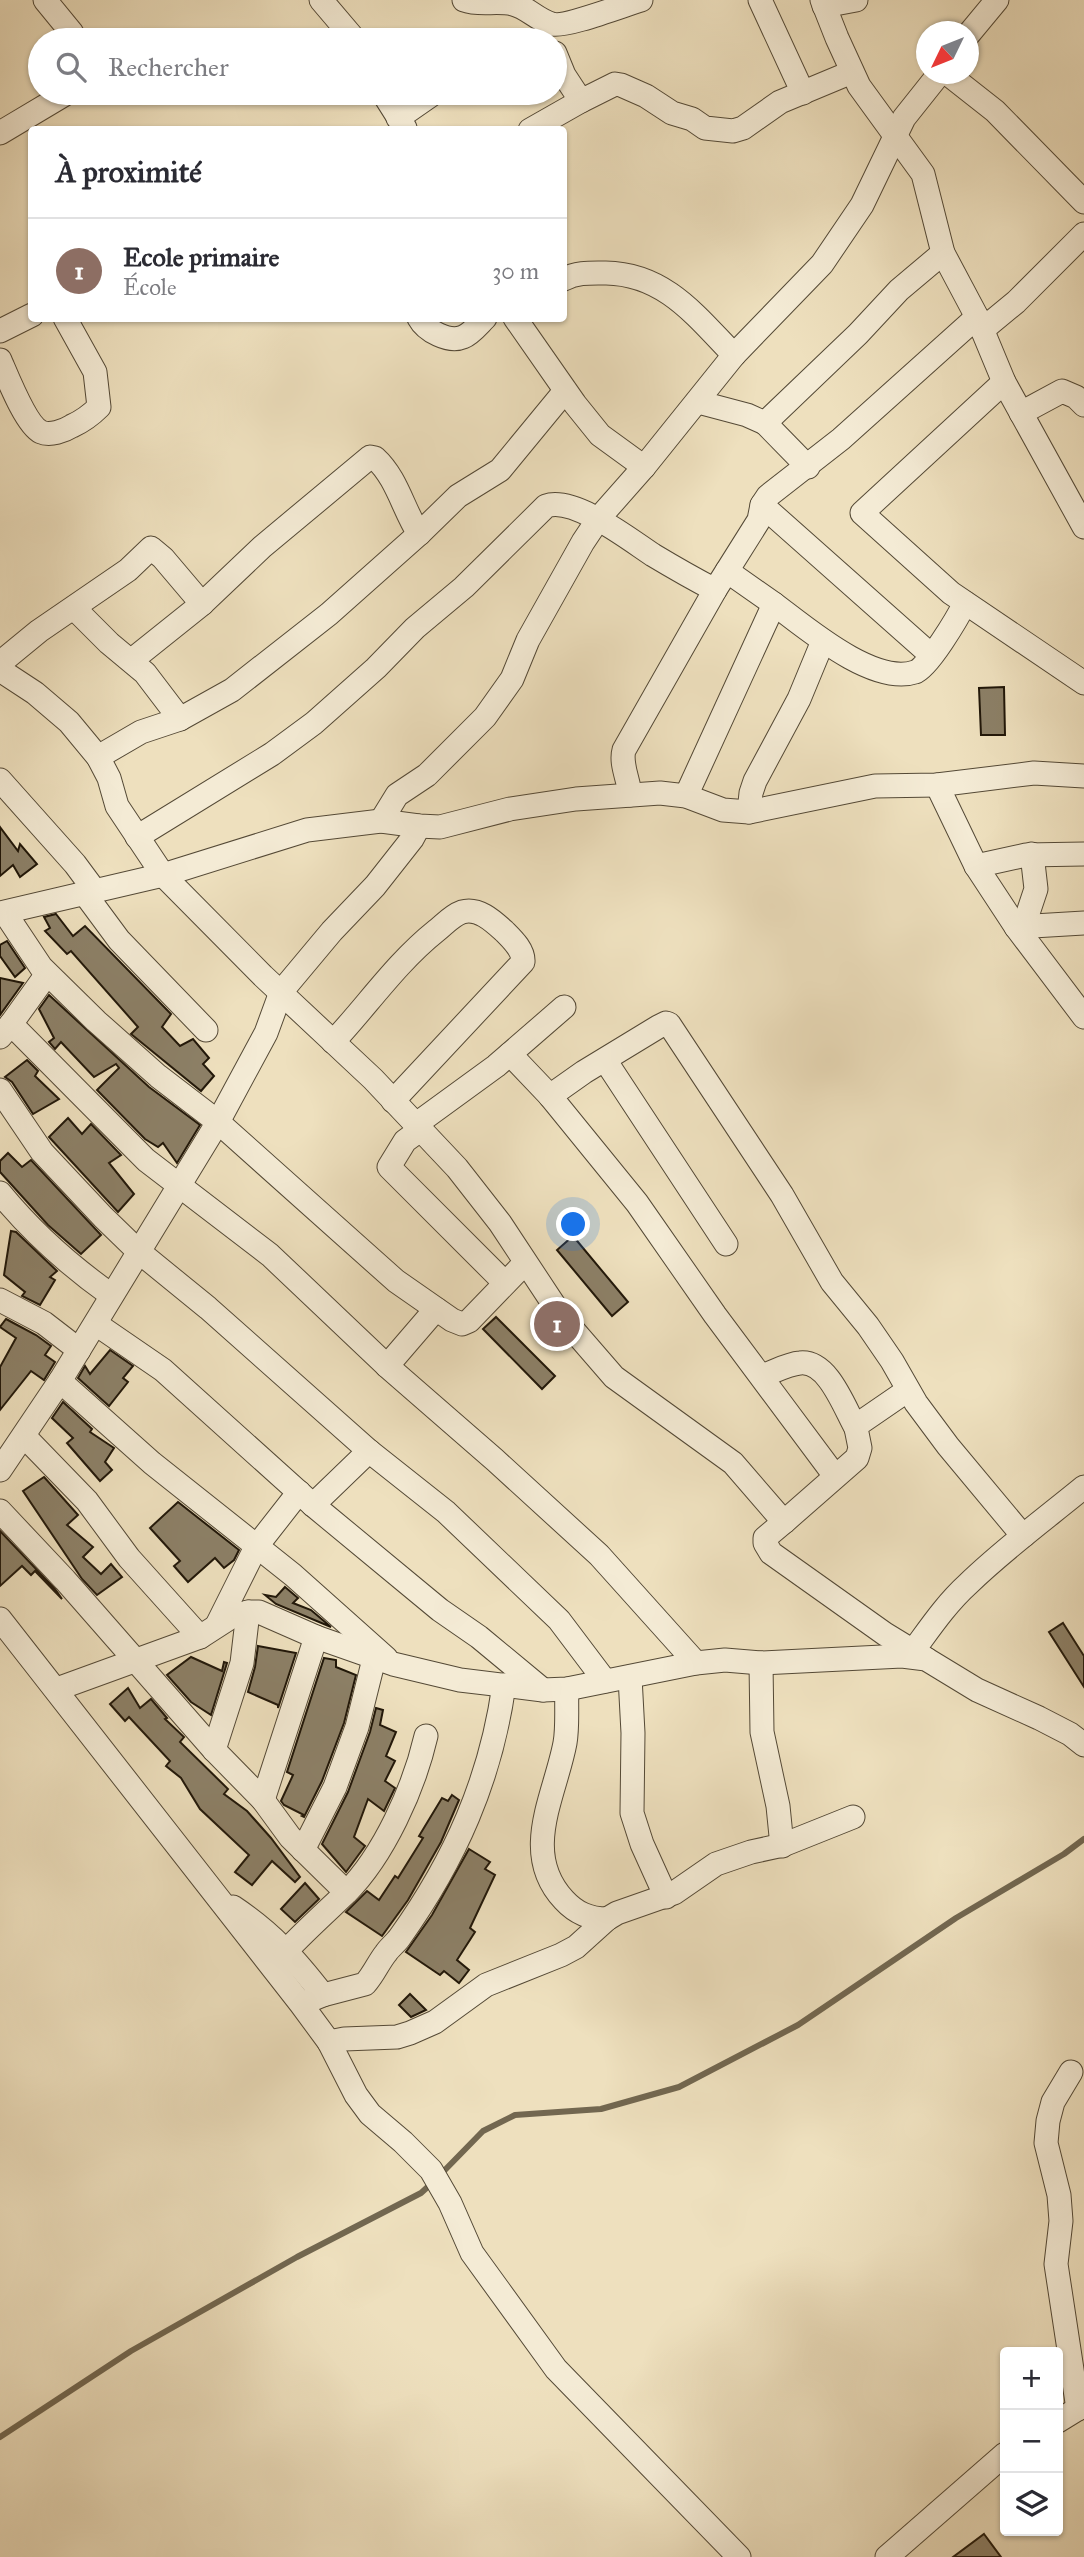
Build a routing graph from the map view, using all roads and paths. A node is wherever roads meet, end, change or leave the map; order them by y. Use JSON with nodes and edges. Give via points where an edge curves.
{"nodes":[{"id":1,"x":44,"y":0,"type":"edge"},
{"id":2,"x":321,"y":0,"type":"edge"},
{"id":3,"x":464,"y":0,"type":"edge"},
{"id":4,"x":641,"y":0,"type":"edge"},
{"id":5,"x":760,"y":0,"type":"edge"},
{"id":6,"x":856,"y":0,"type":"edge"},
{"id":7,"x":997,"y":0,"type":"edge"},
{"id":8,"x":823,"y":3,"type":"edge"},
{"id":9,"x":979,"y":22,"type":"edge"},
{"id":10,"x":68,"y":28,"type":"edge"},
{"id":11,"x":345,"y":28,"type":"edge"},
{"id":12,"x":546,"y":28,"type":"edge"},
{"id":13,"x":567,"y":32,"type":"edge"},
{"id":14,"x":852,"y":72,"type":"junction"},
{"id":15,"x":567,"y":80,"type":"edge"},
{"id":16,"x":931,"y":84,"type":"edge"},
{"id":17,"x":961,"y":84,"type":"edge"},
{"id":18,"x":803,"y":93,"type":"junction"},
{"id":19,"x":581,"y":101,"type":"junction"},
{"id":20,"x":47,"y":105,"type":"edge"},
{"id":21,"x":390,"y":105,"type":"edge"},
{"id":22,"x":422,"y":105,"type":"edge"},
{"id":23,"x":402,"y":124,"type":"edge"},
{"id":24,"x":537,"y":126,"type":"edge"},
{"id":25,"x":0,"y":133,"type":"edge"},
{"id":26,"x":896,"y":134,"type":"junction"},
{"id":27,"x":1084,"y":202,"type":"edge"},
{"id":28,"x":1084,"y":234,"type":"edge"},
{"id":29,"x":943,"y":253,"type":"junction"},
{"id":30,"x":567,"y":278,"type":"edge"},
{"id":31,"x":28,"y":317,"type":"edge"},
{"id":32,"x":67,"y":322,"type":"edge"},
{"id":33,"x":422,"y":322,"type":"edge"},
{"id":34,"x":481,"y":322,"type":"edge"},
{"id":35,"x":518,"y":322,"type":"edge"},
{"id":36,"x":980,"y":323,"type":"junction"},
{"id":37,"x":0,"y":331,"type":"edge"},
{"id":38,"x":734,"y":355,"type":"junction"},
{"id":39,"x":0,"y":360,"type":"edge"},
{"id":40,"x":1004,"y":382,"type":"junction"},
{"id":41,"x":565,"y":391,"type":"junction"},
{"id":42,"x":698,"y":402,"type":"junction"},
{"id":43,"x":1084,"y":405,"type":"edge"},
{"id":44,"x":1021,"y":413,"type":"junction"},
{"id":45,"x":765,"y":423,"type":"junction"},
{"id":46,"x":645,"y":467,"type":"junction"},
{"id":47,"x":808,"y":467,"type":"junction"},
{"id":48,"x":762,"y":505,"type":"junction"},
{"id":49,"x":599,"y":519,"type":"junction"},
{"id":50,"x":1084,"y":527,"type":"edge"},
{"id":51,"x":419,"y":534,"type":"junction"},
{"id":52,"x":721,"y":581,"type":"junction"},
{"id":53,"x":965,"y":603,"type":"junction"},
{"id":54,"x":202,"y":604,"type":"junction"},
{"id":55,"x":774,"y":604,"type":"junction"},
{"id":56,"x":74,"y":608,"type":"junction"},
{"id":57,"x":823,"y":641,"type":"junction"},
{"id":58,"x":931,"y":655,"type":"junction"},
{"id":59,"x":132,"y":660,"type":"junction"},
{"id":60,"x":0,"y":663,"type":"edge"},
{"id":61,"x":0,"y":670,"type":"edge"},
{"id":62,"x":1084,"y":682,"type":"edge"},
{"id":63,"x":180,"y":719,"type":"junction"},
{"id":64,"x":98,"y":757,"type":"junction"},
{"id":65,"x":1084,"y":776,"type":"edge"},
{"id":66,"x":0,"y":780,"type":"edge"},
{"id":67,"x":937,"y":785,"type":"junction"},
{"id":68,"x":630,"y":795,"type":"junction"},
{"id":69,"x":686,"y":796,"type":"junction"},
{"id":70,"x":749,"y":812,"type":"junction"},
{"id":71,"x":380,"y":821,"type":"junction"},
{"id":72,"x":419,"y":826,"type":"junction"},
{"id":73,"x":138,"y":837,"type":"junction"},
{"id":74,"x":1032,"y":854,"type":"junction"},
{"id":75,"x":1084,"y":854,"type":"edge"},
{"id":76,"x":976,"y":866,"type":"junction"},
{"id":77,"x":163,"y":875,"type":"junction"},
{"id":78,"x":90,"y":892,"type":"junction"},
{"id":79,"x":3,"y":913,"type":"edge"},
{"id":80,"x":1084,"y":923,"type":"edge"},
{"id":81,"x":1023,"y":926,"type":"junction"},
{"id":82,"x":47,"y":974,"type":"junction"},
{"id":83,"x":281,"y":992,"type":"junction"},
{"id":84,"x":1076,"y":993,"type":"edge"},
{"id":85,"x":564,"y":1007,"type":"dead end"},
{"id":86,"x":1084,"y":1017,"type":"edge"},
{"id":87,"x":6,"y":1030,"type":"edge"},
{"id":88,"x":206,"y":1030,"type":"dead end"},
{"id":89,"x":333,"y":1042,"type":"junction"},
{"id":90,"x":510,"y":1054,"type":"junction"},
{"id":91,"x":605,"y":1060,"type":"junction"},
{"id":92,"x":0,"y":1090,"type":"edge"},
{"id":93,"x":550,"y":1096,"type":"junction"},
{"id":94,"x":393,"y":1101,"type":"junction"},
{"id":95,"x":218,"y":1122,"type":"junction"},
{"id":96,"x":417,"y":1128,"type":"junction"},
{"id":97,"x":179,"y":1186,"type":"junction"},
{"id":98,"x":0,"y":1194,"type":"edge"},
{"id":99,"x":726,"y":1244,"type":"dead end"},
{"id":100,"x":138,"y":1251,"type":"junction"},
{"id":101,"x":525,"y":1263,"type":"junction"},
{"id":102,"x":505,"y":1283,"type":"junction"},
{"id":103,"x":111,"y":1295,"type":"junction"},
{"id":104,"x":0,"y":1300,"type":"edge"},
{"id":105,"x":436,"y":1309,"type":"junction"},
{"id":106,"x":96,"y":1324,"type":"junction"},
{"id":107,"x":79,"y":1350,"type":"junction"},
{"id":108,"x":387,"y":1366,"type":"junction"},
{"id":109,"x":762,"y":1376,"type":"junction"},
{"id":110,"x":60,"y":1381,"type":"junction"},
{"id":111,"x":908,"y":1390,"type":"junction"},
{"id":112,"x":856,"y":1427,"type":"junction"},
{"id":113,"x":24,"y":1436,"type":"junction"},
{"id":114,"x":369,"y":1451,"type":"junction"},
{"id":115,"x":0,"y":1470,"type":"edge"},
{"id":116,"x":835,"y":1476,"type":"junction"},
{"id":117,"x":1084,"y":1487,"type":"edge"},
{"id":118,"x":306,"y":1499,"type":"junction"},
{"id":119,"x":0,"y":1511,"type":"edge"},
{"id":120,"x":784,"y":1522,"type":"junction"},
{"id":121,"x":1023,"y":1536,"type":"junction"},
{"id":122,"x":256,"y":1547,"type":"junction"},
{"id":123,"x":248,"y":1612,"type":"junction"},
{"id":124,"x":0,"y":1619,"type":"edge"},
{"id":125,"x":209,"y":1630,"type":"junction"},
{"id":126,"x":316,"y":1637,"type":"junction"},
{"id":127,"x":920,"y":1655,"type":"junction"},
{"id":128,"x":133,"y":1660,"type":"junction"},
{"id":129,"x":384,"y":1662,"type":"junction"},
{"id":130,"x":696,"y":1663,"type":"junction"},
{"id":131,"x":761,"y":1663,"type":"junction"},
{"id":132,"x":630,"y":1677,"type":"junction"},
{"id":133,"x":605,"y":1681,"type":"junction"},
{"id":134,"x":504,"y":1685,"type":"junction"},
{"id":135,"x":57,"y":1689,"type":"junction"},
{"id":136,"x":566,"y":1689,"type":"junction"},
{"id":137,"x":543,"y":1690,"type":"junction"},
{"id":138,"x":426,"y":1736,"type":"dead end"},
{"id":139,"x":1084,"y":1745,"type":"edge"},
{"id":140,"x":214,"y":1750,"type":"junction"},
{"id":141,"x":262,"y":1800,"type":"junction"},
{"id":142,"x":853,"y":1817,"type":"dead end"},
{"id":143,"x":782,"y":1846,"type":"junction"},
{"id":144,"x":303,"y":1850,"type":"junction"},
{"id":145,"x":346,"y":1892,"type":"junction"},
{"id":146,"x":215,"y":1895,"type":"junction"},
{"id":147,"x":666,"y":1897,"type":"junction"},
{"id":148,"x":607,"y":1919,"type":"junction"},
{"id":149,"x":287,"y":1950,"type":"junction"},
{"id":150,"x":323,"y":1995,"type":"junction"},
{"id":151,"x":302,"y":2004,"type":"junction"},
{"id":152,"x":329,"y":2042,"type":"junction"},
{"id":153,"x":1071,"y":2072,"type":"dead end"},
{"id":154,"x":1081,"y":2407,"type":"edge"},
{"id":155,"x":1063,"y":2418,"type":"edge"},
{"id":156,"x":1000,"y":2458,"type":"edge"},
{"id":157,"x":739,"y":2557,"type":"edge"},
{"id":158,"x":887,"y":2557,"type":"edge"}],
"edges":[{"from":1,"to":10,"type":"street"},
{"from":2,"to":11,"type":"street"},
{"from":3,"to":12,"type":"street","via":[[514,4],[544,21]]},
{"from":4,"to":13,"type":"street"},
{"from":5,"to":18,"type":"street"},
{"from":6,"to":8,"type":"street"},
{"from":7,"to":9,"type":"street"},
{"from":8,"to":14,"type":"street"},
{"from":14,"to":18,"type":"street"},
{"from":14,"to":26,"type":"street"},
{"from":15,"to":19,"type":"street"},
{"from":16,"to":26,"type":"street"},
{"from":17,"to":27,"type":"street","via":[[995,111]]},
{"from":18,"to":19,"type":"street","via":[[733,131],[705,128],[621,85]]},
{"from":19,"to":24,"type":"street"},
{"from":20,"to":25,"type":"street"},
{"from":21,"to":23,"type":"street"},
{"from":22,"to":23,"type":"street"},
{"from":26,"to":29,"type":"street","via":[[923,174]]},
{"from":26,"to":38,"type":"street","via":[[862,205],[822,264]]},
{"from":28,"to":36,"type":"street","via":[[1016,302]]},
{"from":29,"to":36,"type":"street"},
{"from":29,"to":45,"type":"street","via":[[899,290]]},
{"from":30,"to":38,"type":"street","via":[[631,274],[645,280],[678,299]]},
{"from":31,"to":37,"type":"street"},
{"from":32,"to":39,"type":"street","via":[[95,372],[99,407],[89,417],[63,431],[38,431]]},
{"from":33,"to":34,"type":"street","via":[[429,330],[457,339]]},
{"from":35,"to":41,"type":"street"},
{"from":36,"to":40,"type":"street"},
{"from":36,"to":47,"type":"street"},
{"from":38,"to":42,"type":"street"},
{"from":40,"to":44,"type":"street"},
{"from":40,"to":53,"type":"street","via":[[862,513]]},
{"from":41,"to":46,"type":"street","via":[[600,435]]},
{"from":41,"to":51,"type":"street","via":[[500,470],[462,492]]},
{"from":42,"to":45,"type":"street"},
{"from":42,"to":46,"type":"street"},
{"from":43,"to":44,"type":"street","via":[[1062,391]]},
{"from":44,"to":50,"type":"street"},
{"from":45,"to":47,"type":"street"},
{"from":46,"to":49,"type":"street"},
{"from":47,"to":48,"type":"street","via":[[771,493]]},
{"from":48,"to":52,"type":"street","via":[[759,520]]},
{"from":48,"to":58,"type":"street"},
{"from":49,"to":52,"type":"street","via":[[653,555]]},
{"from":49,"to":71,"type":"street","via":[[528,640],[512,679],[485,717],[427,775],[397,795]]},
{"from":49,"to":73,"type":"street","via":[[556,503],[546,506],[314,723]]},
{"from":51,"to":54,"type":"street","via":[[392,477],[370,457]]},
{"from":51,"to":63,"type":"street","via":[[233,690]]},
{"from":52,"to":55,"type":"street"},
{"from":52,"to":68,"type":"street","via":[[623,754]]},
{"from":53,"to":58,"type":"street"},
{"from":53,"to":62,"type":"street"},
{"from":54,"to":56,"type":"street","via":[[153,548]]},
{"from":54,"to":59,"type":"street"},
{"from":55,"to":57,"type":"street"},
{"from":55,"to":69,"type":"street"},
{"from":56,"to":59,"type":"street"},
{"from":56,"to":60,"type":"street"},
{"from":57,"to":58,"type":"street","via":[[887,672],[915,672]]},
{"from":57,"to":70,"type":"street","via":[[799,699],[755,781]]},
{"from":59,"to":63,"type":"street"},
{"from":61,"to":64,"type":"street","via":[[69,722]]},
{"from":63,"to":64,"type":"street","via":[[141,732]]},
{"from":64,"to":73,"type":"street","via":[[117,806]]},
{"from":65,"to":67,"type":"street","via":[[1034,773]]},
{"from":66,"to":78,"type":"street","via":[[75,864]]},
{"from":67,"to":70,"type":"street","via":[[875,786]]},
{"from":67,"to":76,"type":"street"},
{"from":68,"to":69,"type":"street"},
{"from":68,"to":72,"type":"street","via":[[510,809],[440,827]]},
{"from":69,"to":70,"type":"street","via":[[723,810]]},
{"from":71,"to":72,"type":"street"},
{"from":71,"to":77,"type":"street","via":[[281,836]]},
{"from":72,"to":83,"type":"street","via":[[375,886]]},
{"from":73,"to":77,"type":"street"},
{"from":74,"to":75,"type":"street"},
{"from":74,"to":76,"type":"street"},
{"from":74,"to":81,"type":"street","via":[[1036,889]]},
{"from":76,"to":81,"type":"street"},
{"from":77,"to":78,"type":"street"},
{"from":77,"to":83,"type":"street"},
{"from":78,"to":79,"type":"street"},
{"from":78,"to":88,"type":"street","via":[[119,940]]},
{"from":79,"to":82,"type":"street"},
{"from":80,"to":81,"type":"street"},
{"from":81,"to":84,"type":"street"},
{"from":82,"to":87,"type":"street"},
{"from":82,"to":95,"type":"street","via":[[158,1076]]},
{"from":83,"to":89,"type":"street"},
{"from":83,"to":95,"type":"street","via":[[266,1033]]},
{"from":84,"to":86,"type":"street"},
{"from":85,"to":90,"type":"street"},
{"from":87,"to":97,"type":"street"},
{"from":89,"to":94,"type":"street"},
{"from":89,"to":94,"type":"street","via":[[413,951],[449,919],[472,912],[498,925],[520,950],[523,962]]},
{"from":90,"to":93,"type":"street"},
{"from":90,"to":96,"type":"street"},
{"from":91,"to":93,"type":"street"},
{"from":91,"to":99,"type":"street"},
{"from":91,"to":111,"type":"street","via":[[669,1024],[777,1186],[832,1282],[868,1326]]},
{"from":92,"to":100,"type":"street","via":[[42,1152]]},
{"from":93,"to":109,"type":"street","via":[[637,1203]]},
{"from":94,"to":96,"type":"street"},
{"from":95,"to":97,"type":"street"},
{"from":95,"to":105,"type":"street","via":[[396,1281]]},
{"from":96,"to":101,"type":"street","via":[[457,1168]]},
{"from":96,"to":102,"type":"street","via":[[389,1167]]},
{"from":97,"to":100,"type":"street"},
{"from":97,"to":108,"type":"street","via":[[270,1255]]},
{"from":98,"to":103,"type":"street","via":[[79,1273]]},
{"from":100,"to":103,"type":"street"},
{"from":100,"to":114,"type":"street"},
{"from":101,"to":102,"type":"street"},
{"from":101,"to":120,"type":"street","via":[[562,1317],[614,1377],[733,1463]]},
{"from":102,"to":105,"type":"street","via":[[462,1324]]},
{"from":103,"to":106,"type":"street"},
{"from":104,"to":107,"type":"street"},
{"from":105,"to":108,"type":"street"},
{"from":106,"to":107,"type":"street"},
{"from":106,"to":118,"type":"street","via":[[163,1370]]},
{"from":107,"to":110,"type":"street"},
{"from":108,"to":130,"type":"street","via":[[599,1555]]},
{"from":109,"to":112,"type":"street","via":[[803,1362],[818,1368],[827,1374]]},
{"from":109,"to":116,"type":"street"},
{"from":110,"to":113,"type":"street"},
{"from":110,"to":122,"type":"street"},
{"from":111,"to":112,"type":"street"},
{"from":111,"to":121,"type":"street"},
{"from":112,"to":116,"type":"street","via":[[859,1454]]},
{"from":113,"to":115,"type":"street"},
{"from":113,"to":125,"type":"street","via":[[87,1501],[129,1558]]},
{"from":114,"to":118,"type":"street"},
{"from":114,"to":133,"type":"street","via":[[446,1512],[543,1604]]},
{"from":116,"to":120,"type":"street"},
{"from":117,"to":121,"type":"street"},
{"from":118,"to":122,"type":"street"},
{"from":118,"to":137,"type":"street"},
{"from":119,"to":128,"type":"street"},
{"from":120,"to":127,"type":"street","via":[[765,1538],[771,1553]]},
{"from":121,"to":127,"type":"street","via":[[959,1592],[933,1622]]},
{"from":122,"to":125,"type":"street"},
{"from":122,"to":129,"type":"street","via":[[293,1575]]},
{"from":123,"to":125,"type":"street"},
{"from":123,"to":126,"type":"street","via":[[259,1612]]},
{"from":123,"to":140,"type":"street","via":[[242,1663]]},
{"from":124,"to":135,"type":"street"},
{"from":125,"to":128,"type":"street"},
{"from":126,"to":129,"type":"street"},
{"from":126,"to":141,"type":"street"},
{"from":127,"to":131,"type":"street"},
{"from":127,"to":139,"type":"street"},
{"from":128,"to":135,"type":"street"},
{"from":128,"to":140,"type":"street"},
{"from":129,"to":134,"type":"street"},
{"from":129,"to":144,"type":"street","via":[[335,1787]]},
{"from":130,"to":131,"type":"street"},
{"from":130,"to":132,"type":"street"},
{"from":131,"to":143,"type":"street","via":[[762,1732]]},
{"from":132,"to":133,"type":"street"},
{"from":132,"to":147,"type":"street","via":[[632,1813]]},
{"from":133,"to":136,"type":"street"},
{"from":134,"to":137,"type":"street"},
{"from":134,"to":150,"type":"street","via":[[487,1769],[450,1856],[370,1978],[358,1987]]},
{"from":135,"to":146,"type":"street"},
{"from":136,"to":137,"type":"street"},
{"from":136,"to":148,"type":"street","via":[[566,1740],[540,1850],[549,1877],[570,1907],[593,1919]]},
{"from":138,"to":145,"type":"street","via":[[419,1764],[389,1831]]},
{"from":140,"to":141,"type":"street"},
{"from":141,"to":144,"type":"street"},
{"from":142,"to":143,"type":"street"},
{"from":143,"to":147,"type":"street","via":[[716,1864]]},
{"from":144,"to":145,"type":"street"},
{"from":145,"to":149,"type":"street"},
{"from":146,"to":149,"type":"street","via":[[258,1923]]},
{"from":146,"to":151,"type":"street"},
{"from":147,"to":148,"type":"street","via":[[628,1907]]},
{"from":148,"to":152,"type":"street","via":[[576,1947],[486,1985],[435,2022],[397,2037]]},
{"from":149,"to":150,"type":"street"},
{"from":150,"to":151,"type":"street"},
{"from":151,"to":152,"type":"street"},
{"from":152,"to":157,"type":"street","via":[[370,2115],[431,2170],[472,2253],[556,2369]]},
{"from":153,"to":154,"type":"street","via":[[1053,2102],[1046,2143],[1059,2195],[1056,2264]]},
{"from":154,"to":155,"type":"street"},
{"from":156,"to":158,"type":"street"}]}
